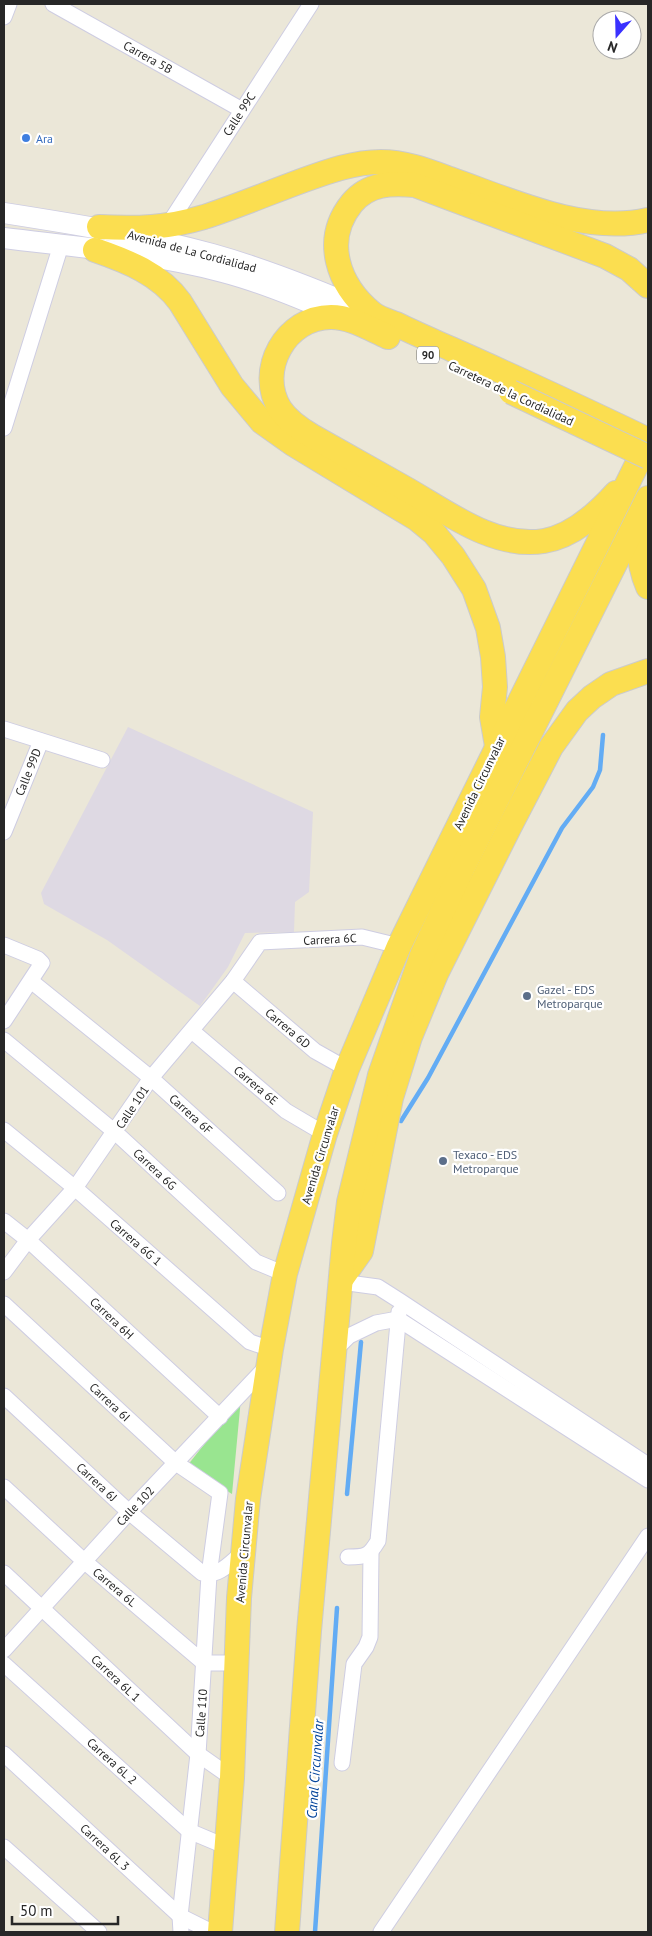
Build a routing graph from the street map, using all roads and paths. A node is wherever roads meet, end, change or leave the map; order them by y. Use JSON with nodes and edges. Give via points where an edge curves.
{"nodes":[{"id":1,"x":9,"y":4,"type":"edge"},
{"id":2,"x":311,"y":4,"type":"edge"},
{"id":3,"x":63,"y":6,"type":"edge"},
{"id":4,"x":4,"y":17,"type":"edge"},
{"id":5,"x":242,"y":110,"type":"junction"},
{"id":6,"x":4,"y":213,"type":"edge"},
{"id":7,"x":648,"y":220,"type":"edge"},
{"id":8,"x":168,"y":225,"type":"junction"},
{"id":9,"x":4,"y":238,"type":"edge"},
{"id":10,"x":97,"y":239,"type":"junction"},
{"id":11,"x":61,"y":245,"type":"junction"},
{"id":12,"x":648,"y":286,"type":"edge"},
{"id":13,"x":373,"y":314,"type":"junction"},
{"id":14,"x":345,"y":318,"type":"junction"},
{"id":15,"x":515,"y":385,"type":"junction"},
{"id":16,"x":4,"y":428,"type":"edge"},
{"id":17,"x":648,"y":441,"type":"edge"},
{"id":18,"x":648,"y":457,"type":"edge"},
{"id":19,"x":631,"y":478,"type":"junction"},
{"id":20,"x":648,"y":498,"type":"edge"},
{"id":21,"x":648,"y":504,"type":"edge"},
{"id":22,"x":648,"y":587,"type":"edge"},
{"id":23,"x":648,"y":671,"type":"edge"},
{"id":24,"x":4,"y":729,"type":"edge"},
{"id":25,"x":527,"y":740,"type":"junction"},
{"id":26,"x":41,"y":741,"type":"junction"},
{"id":27,"x":497,"y":746,"type":"junction"},
{"id":28,"x":102,"y":760,"type":"dead end"},
{"id":29,"x":514,"y":817,"type":"junction"},
{"id":30,"x":4,"y":832,"type":"edge"},
{"id":31,"x":463,"y":867,"type":"junction"},
{"id":32,"x":260,"y":942,"type":"joint"},
{"id":33,"x":4,"y":945,"type":"edge"},
{"id":34,"x":399,"y":946,"type":"junction"},
{"id":35,"x":31,"y":981,"type":"junction"},
{"id":36,"x":233,"y":981,"type":"junction"},
{"id":37,"x":4,"y":1020,"type":"edge"},
{"id":38,"x":192,"y":1030,"type":"junction"},
{"id":39,"x":4,"y":1040,"type":"edge"},
{"id":40,"x":347,"y":1069,"type":"junction"},
{"id":41,"x":151,"y":1078,"type":"junction"},
{"id":42,"x":4,"y":1130,"type":"edge"},
{"id":43,"x":115,"y":1132,"type":"junction"},
{"id":44,"x":325,"y":1134,"type":"junction"},
{"id":45,"x":75,"y":1188,"type":"junction"},
{"id":46,"x":278,"y":1193,"type":"dead end"},
{"id":47,"x":4,"y":1221,"type":"edge"},
{"id":48,"x":28,"y":1240,"type":"junction"},
{"id":49,"x":4,"y":1272,"type":"edge"},
{"id":50,"x":285,"y":1274,"type":"junction"},
{"id":51,"x":341,"y":1281,"type":"junction"},
{"id":52,"x":400,"y":1301,"type":"junction"},
{"id":53,"x":4,"y":1304,"type":"edge"},
{"id":54,"x":398,"y":1319,"type":"junction"},
{"id":55,"x":335,"y":1350,"type":"junction"},
{"id":56,"x":269,"y":1357,"type":"junction"},
{"id":57,"x":4,"y":1396,"type":"edge"},
{"id":58,"x":220,"y":1417,"type":"junction"},
{"id":59,"x":176,"y":1463,"type":"junction"},
{"id":60,"x":648,"y":1465,"type":"edge"},
{"id":61,"x":648,"y":1480,"type":"edge"},
{"id":62,"x":4,"y":1487,"type":"edge"},
{"id":63,"x":220,"y":1493,"type":"joint"},
{"id":64,"x":129,"y":1512,"type":"junction"},
{"id":65,"x":648,"y":1536,"type":"edge"},
{"id":66,"x":242,"y":1553,"type":"junction"},
{"id":67,"x":371,"y":1553,"type":"junction"},
{"id":68,"x":348,"y":1557,"type":"dead end"},
{"id":69,"x":84,"y":1561,"type":"junction"},
{"id":70,"x":4,"y":1573,"type":"edge"},
{"id":71,"x":209,"y":1575,"type":"junction"},
{"id":72,"x":41,"y":1608,"type":"junction"},
{"id":73,"x":4,"y":1650,"type":"edge"},
{"id":74,"x":204,"y":1663,"type":"junction"},
{"id":75,"x":236,"y":1663,"type":"junction"},
{"id":76,"x":4,"y":1664,"type":"edge"},
{"id":77,"x":4,"y":1754,"type":"edge"},
{"id":78,"x":198,"y":1754,"type":"junction"},
{"id":79,"x":342,"y":1762,"type":"dead end"},
{"id":80,"x":232,"y":1778,"type":"junction"},
{"id":81,"x":189,"y":1831,"type":"junction"},
{"id":82,"x":4,"y":1847,"type":"edge"},
{"id":83,"x":227,"y":1847,"type":"junction"},
{"id":84,"x":180,"y":1916,"type":"junction"},
{"id":85,"x":99,"y":1932,"type":"edge"},
{"id":86,"x":181,"y":1932,"type":"edge"},
{"id":87,"x":212,"y":1932,"type":"edge"},
{"id":88,"x":220,"y":1932,"type":"edge"},
{"id":89,"x":287,"y":1932,"type":"edge"},
{"id":90,"x":381,"y":1932,"type":"edge"}],
"edges":[{"from":1,"to":4,"type":"street"},
{"from":2,"to":5,"type":"street","name":"Calle 99C"},
{"from":3,"to":5,"type":"street","name":"Carrera 5B"},
{"from":5,"to":8,"type":"street","name":"Calle 99C"},
{"from":6,"to":10,"type":"main road","name":"Avenida de La Cordialidad"},
{"from":7,"to":8,"type":"highway","via":[[605,222],[559,216],[416,167],[379,162],[332,170],[206,216]]},
{"from":8,"to":10,"type":"highway"},
{"from":9,"to":11,"type":"main road","name":"Avenida de La Cordialidad"},
{"from":10,"to":11,"type":"main road","name":"Avenida de La Cordialidad"},
{"from":10,"to":13,"type":"main road","name":"Avenida de La Cordialidad","via":[[212,254],[320,291]]},
{"from":10,"to":14,"type":"main road","name":"Avenida de La Cordialidad","via":[[160,258],[224,272],[285,292]]},
{"from":10,"to":27,"type":"highway","via":[[119,258],[170,290],[237,394],[269,427],[417,519],[443,543],[474,589],[488,628],[494,665],[492,717]]},
{"from":11,"to":16,"type":"street"},
{"from":12,"to":13,"type":"highway","via":[[629,270],[596,253],[424,188],[383,184],[364,193],[350,206],[340,224],[336,241],[336,257],[342,274]]},
{"from":13,"to":15,"type":"highway","name":"Carretera de la Cordialidad","number":"90"},
{"from":14,"to":15,"type":"highway","name":"Carretera de la Cordialidad","number":"90"},
{"from":14,"to":19,"type":"highway","via":[[323,317],[306,321],[283,341],[273,375],[274,394],[280,408],[293,424],[307,433],[478,529],[520,541],[548,540],[564,535],[584,523]]},
{"from":15,"to":17,"type":"highway","name":"Carretera de la Cordialidad","number":"90"},
{"from":15,"to":18,"type":"highway","name":"Carretera de la Cordialidad","number":"90","bridge":true},
{"from":17,"to":19,"type":"highway","name":"Avenida Circunvalar","number":"90"},
{"from":19,"to":27,"type":"highway","name":"Avenida Circunvalar"},
{"from":20,"to":25,"type":"highway","name":"Avenida Circunvalar"},
{"from":21,"to":22,"type":"highway","via":[[639,553]]},
{"from":23,"to":29,"type":"highway","via":[[611,684],[584,704],[551,747]]},
{"from":24,"to":26,"type":"street"},
{"from":25,"to":29,"type":"highway"},
{"from":25,"to":31,"type":"highway","name":"Avenida Circunvalar"},
{"from":26,"to":28,"type":"street"},
{"from":26,"to":30,"type":"street","name":"Calle 99D"},
{"from":27,"to":34,"type":"highway","name":"Avenida Circunvalar"},
{"from":29,"to":31,"type":"highway"},
{"from":29,"to":51,"type":"highway","via":[[436,974],[410,1037],[391,1098],[361,1251]]},
{"from":31,"to":51,"type":"highway","name":"Avenida Circunvalar","via":[[422,955],[380,1075],[349,1202]]},
{"from":32,"to":34,"type":"street","name":"Carrera 6C","via":[[362,937]]},
{"from":32,"to":36,"type":"street","name":"Calle 101"},
{"from":33,"to":35,"type":"street","via":[[42,963]]},
{"from":34,"to":40,"type":"highway","name":"Avenida Circunvalar"},
{"from":35,"to":37,"type":"street"},
{"from":35,"to":41,"type":"street","name":"Carrera 6F"},
{"from":36,"to":38,"type":"street","name":"Calle 101"},
{"from":36,"to":40,"type":"street","name":"Carrera 6D","via":[[314,1050]]},
{"from":38,"to":41,"type":"street","name":"Calle 101"},
{"from":38,"to":44,"type":"street","name":"Carrera 6E","via":[[286,1111]]},
{"from":39,"to":43,"type":"street","name":"Carrera 6G"},
{"from":40,"to":44,"type":"highway","name":"Avenida Circunvalar"},
{"from":41,"to":43,"type":"street","name":"Calle 101"},
{"from":41,"to":46,"type":"street","name":"Carrera 6F"},
{"from":42,"to":45,"type":"street","name":"Carrera 6G 1"},
{"from":43,"to":45,"type":"street","name":"Calle 101"},
{"from":43,"to":50,"type":"street","name":"Carrera 6G","via":[[256,1262]]},
{"from":44,"to":50,"type":"highway","name":"Avenida Circunvalar"},
{"from":45,"to":48,"type":"street","name":"Calle 101"},
{"from":45,"to":56,"type":"street","name":"Carrera 6G 1"},
{"from":47,"to":48,"type":"street","name":"Carrera 6H"},
{"from":48,"to":49,"type":"street","name":"Calle 101"},
{"from":48,"to":58,"type":"street","name":"Carrera 6H"},
{"from":50,"to":56,"type":"highway","name":"Avenida Circunvalar"},
{"from":51,"to":52,"type":"street","via":[[378,1288]]},
{"from":51,"to":55,"type":"highway","name":"Avenida Circunvalar"},
{"from":52,"to":54,"type":"street"},
{"from":52,"to":60,"type":"street"},
{"from":53,"to":59,"type":"street","name":"Carrera 6I"},
{"from":54,"to":55,"type":"street","via":[[376,1323],[349,1336]]},
{"from":54,"to":61,"type":"street"},
{"from":54,"to":67,"type":"street","via":[[378,1541]]},
{"from":55,"to":89,"type":"highway","name":"Avenida Circunvalar","via":[[310,1622]]},
{"from":56,"to":58,"type":"street","name":"Calle 102"},
{"from":56,"to":66,"type":"highway","name":"Avenida Circunvalar"},
{"from":57,"to":64,"type":"street","name":"Carrera 6J"},
{"from":58,"to":59,"type":"street","name":"Calle 102"},
{"from":59,"to":63,"type":"street","name":"Carrera 6I"},
{"from":59,"to":64,"type":"street","name":"Calle 102"},
{"from":62,"to":69,"type":"street","name":"Carrera 6L"},
{"from":63,"to":71,"type":"street","name":"Calle 110"},
{"from":64,"to":69,"type":"street","name":"Calle 102"},
{"from":64,"to":71,"type":"street","name":"Carrera 6J","via":[[202,1573]]},
{"from":65,"to":90,"type":"street"},
{"from":66,"to":71,"type":"street","via":[[217,1574]]},
{"from":66,"to":75,"type":"highway","name":"Avenida Circunvalar"},
{"from":67,"to":68,"type":"street"},
{"from":67,"to":79,"type":"street","via":[[370,1637],[354,1664]]},
{"from":69,"to":72,"type":"street","name":"Calle 102"},
{"from":69,"to":74,"type":"street","name":"Carrera 6L"},
{"from":70,"to":72,"type":"street","name":"Carrera 6L 1"},
{"from":71,"to":74,"type":"street","name":"Calle 110"},
{"from":72,"to":73,"type":"street","name":"Calle 102"},
{"from":72,"to":78,"type":"street","name":"Carrera 6L 1"},
{"from":74,"to":75,"type":"street"},
{"from":74,"to":78,"type":"street","name":"Calle 110"},
{"from":75,"to":80,"type":"highway","name":"Avenida Circunvalar"},
{"from":76,"to":81,"type":"street","name":"Carrera 6L 2"},
{"from":77,"to":84,"type":"street","name":"Carrera 6L 3"},
{"from":78,"to":80,"type":"street","name":"Carrera 6L 1"},
{"from":78,"to":81,"type":"street","name":"Calle 110"},
{"from":80,"to":83,"type":"highway","name":"Avenida Circunvalar"},
{"from":81,"to":83,"type":"street","name":"Carrera 6L 2"},
{"from":81,"to":84,"type":"street","name":"Calle 110"},
{"from":82,"to":85,"type":"street"},
{"from":83,"to":88,"type":"highway","name":"Avenida Circunvalar"},
{"from":84,"to":86,"type":"street","name":"Calle 110"},
{"from":84,"to":87,"type":"street","name":"Carrera 6L 3"}]}
